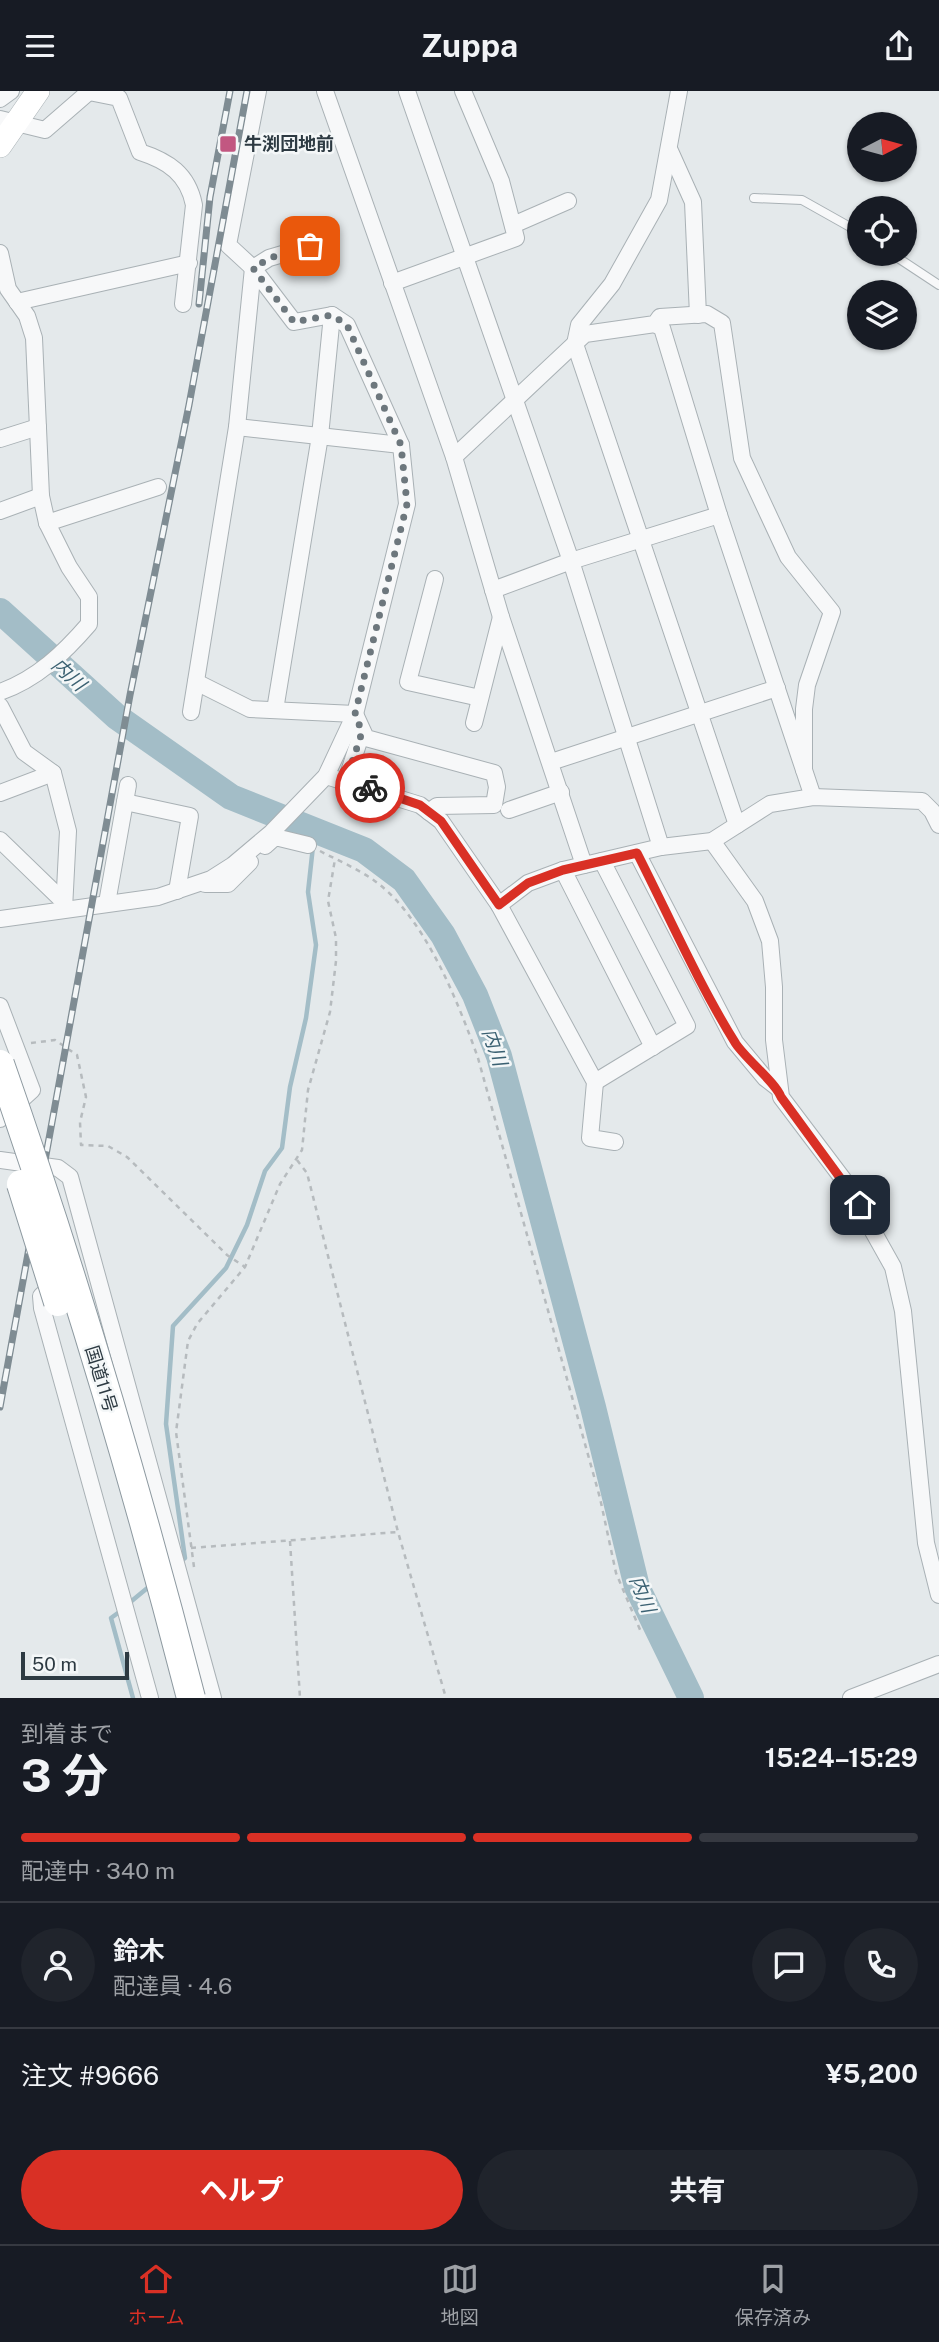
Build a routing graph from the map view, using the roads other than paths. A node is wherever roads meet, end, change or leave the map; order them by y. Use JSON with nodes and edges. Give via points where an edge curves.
{"nodes":[{"id":1,"x":11,"y":91,"type":"edge"},
{"id":2,"x":38,"y":91,"type":"edge"},
{"id":3,"x":258,"y":91,"type":"edge"},
{"id":4,"x":325,"y":91,"type":"edge"},
{"id":5,"x":407,"y":91,"type":"edge"},
{"id":6,"x":463,"y":91,"type":"edge"},
{"id":7,"x":678,"y":91,"type":"edge"},
{"id":8,"x":89,"y":92,"type":"edge"},
{"id":9,"x":0,"y":99,"type":"edge"},
{"id":10,"x":9,"y":121,"type":"edge"},
{"id":11,"x":0,"y":146,"type":"edge"},
{"id":12,"x":670,"y":151,"type":"junction"},
{"id":13,"x":754,"y":198,"type":"dead end"},
{"id":14,"x":568,"y":201,"type":"dead end"},
{"id":15,"x":513,"y":225,"type":"junction"},
{"id":16,"x":847,"y":225,"type":"edge"},
{"id":17,"x":310,"y":246,"type":"dead end"},
{"id":18,"x":0,"y":253,"type":"edge"},
{"id":19,"x":462,"y":257,"type":"junction"},
{"id":20,"x":189,"y":263,"type":"junction"},
{"id":21,"x":910,"y":266,"type":"edge"},
{"id":22,"x":253,"y":268,"type":"junction"},
{"id":23,"x":392,"y":283,"type":"junction"},
{"id":24,"x":939,"y":285,"type":"edge"},
{"id":25,"x":18,"y":302,"type":"junction"},
{"id":26,"x":183,"y":304,"type":"dead end"},
{"id":27,"x":332,"y":315,"type":"junction"},
{"id":28,"x":698,"y":315,"type":"junction"},
{"id":29,"x":654,"y":324,"type":"junction"},
{"id":30,"x":575,"y":344,"type":"junction"},
{"id":31,"x":514,"y":397,"type":"junction"},
{"id":32,"x":38,"y":427,"type":"junction"},
{"id":33,"x":237,"y":427,"type":"junction"},
{"id":34,"x":320,"y":436,"type":"junction"},
{"id":35,"x":0,"y":439,"type":"edge"},
{"id":36,"x":401,"y":445,"type":"junction"},
{"id":37,"x":454,"y":457,"type":"junction"},
{"id":38,"x":158,"y":487,"type":"dead end"},
{"id":39,"x":41,"y":496,"type":"junction"},
{"id":40,"x":0,"y":511,"type":"edge"},
{"id":41,"x":719,"y":515,"type":"junction"},
{"id":42,"x":47,"y":523,"type":"junction"},
{"id":43,"x":643,"y":539,"type":"junction"},
{"id":44,"x":571,"y":562,"type":"junction"},
{"id":45,"x":435,"y":579,"type":"dead end"},
{"id":46,"x":493,"y":590,"type":"junction"},
{"id":47,"x":501,"y":617,"type":"junction"},
{"id":48,"x":196,"y":682,"type":"junction"},
{"id":49,"x":777,"y":688,"type":"junction"},
{"id":50,"x":0,"y":692,"type":"edge"},
{"id":51,"x":480,"y":698,"type":"junction"},
{"id":52,"x":0,"y":706,"type":"edge"},
{"id":53,"x":275,"y":710,"type":"junction"},
{"id":54,"x":191,"y":712,"type":"dead end"},
{"id":55,"x":700,"y":713,"type":"junction"},
{"id":56,"x":355,"y":714,"type":"junction"},
{"id":57,"x":474,"y":723,"type":"dead end"},
{"id":58,"x":362,"y":732,"type":"junction"},
{"id":59,"x":626,"y":737,"type":"junction"},
{"id":60,"x":551,"y":762,"type":"junction"},
{"id":61,"x":804,"y":770,"type":"junction"},
{"id":62,"x":53,"y":773,"type":"junction"},
{"id":63,"x":326,"y":776,"type":"junction"},
{"id":64,"x":346,"y":781,"type":"junction"},
{"id":65,"x":561,"y":792,"type":"junction"},
{"id":66,"x":0,"y":793,"type":"edge"},
{"id":67,"x":813,"y":797,"type":"junction"},
{"id":68,"x":509,"y":810,"type":"dead end"},
{"id":69,"x":429,"y":812,"type":"junction"},
{"id":70,"x":737,"y":825,"type":"junction"},
{"id":71,"x":939,"y":825,"type":"edge"},
{"id":72,"x":0,"y":840,"type":"edge"},
{"id":73,"x":712,"y":841,"type":"junction"},
{"id":74,"x":308,"y":845,"type":"dead end"},
{"id":75,"x":661,"y":847,"type":"junction"},
{"id":76,"x":637,"y":853,"type":"junction"},
{"id":77,"x":602,"y":861,"type":"junction"},
{"id":78,"x":584,"y":865,"type":"junction"},
{"id":79,"x":563,"y":870,"type":"junction"},
{"id":80,"x":199,"y":884,"type":"junction"},
{"id":81,"x":177,"y":891,"type":"junction"},
{"id":82,"x":107,"y":902,"type":"junction"},
{"id":83,"x":63,"y":905,"type":"junction"},
{"id":84,"x":499,"y":905,"type":"junction"},
{"id":85,"x":0,"y":919,"type":"edge"},
{"id":86,"x":0,"y":1006,"type":"edge"},
{"id":87,"x":653,"y":1047,"type":"junction"},
{"id":88,"x":8,"y":1056,"type":"edge"},
{"id":89,"x":595,"y":1082,"type":"junction"},
{"id":90,"x":778,"y":1088,"type":"junction"},
{"id":91,"x":0,"y":1121,"type":"edge"},
{"id":92,"x":615,"y":1142,"type":"dead end"},
{"id":93,"x":0,"y":1160,"type":"edge"},
{"id":94,"x":89,"y":1252,"type":"junction"},
{"id":95,"x":939,"y":1595,"type":"edge"},
{"id":96,"x":939,"y":1664,"type":"edge"},
{"id":97,"x":150,"y":1698,"type":"edge"},
{"id":98,"x":173,"y":1698,"type":"edge"},
{"id":99,"x":191,"y":1698,"type":"edge"},
{"id":100,"x":213,"y":1698,"type":"edge"},
{"id":101,"x":851,"y":1698,"type":"edge"}],
"edges":[{"from":1,"to":9,"type":"street"},
{"from":2,"to":10,"type":"main road"},
{"from":3,"to":22,"type":"street","via":[[228,245]]},
{"from":4,"to":23,"type":"street"},
{"from":5,"to":19,"type":"street"},
{"from":6,"to":15,"type":"street"},
{"from":7,"to":12,"type":"street"},
{"from":8,"to":10,"type":"street","via":[[45,130]]},
{"from":8,"to":20,"type":"street","via":[[119,98],[140,152],[165,160],[185,182],[194,205]]},
{"from":10,"to":11,"type":"main road"},
{"from":12,"to":28,"type":"street","via":[[692,202]]},
{"from":12,"to":30,"type":"street","via":[[659,200],[612,284],[579,325]]},
{"from":13,"to":16,"type":"lane","via":[[802,200]]},
{"from":14,"to":15,"type":"street"},
{"from":15,"to":19,"type":"street","via":[[516,238]]},
{"from":17,"to":22,"type":"street"},
{"from":18,"to":25,"type":"street","via":[[8,289]]},
{"from":19,"to":23,"type":"street"},
{"from":19,"to":31,"type":"street"},
{"from":20,"to":25,"type":"street"},
{"from":20,"to":26,"type":"street"},
{"from":21,"to":24,"type":"lane"},
{"from":22,"to":27,"type":"street","via":[[294,322]]},
{"from":22,"to":33,"type":"street"},
{"from":23,"to":37,"type":"street"},
{"from":25,"to":32,"type":"street","via":[[34,338]]},
{"from":27,"to":34,"type":"street"},
{"from":27,"to":36,"type":"street","via":[[347,325]]},
{"from":28,"to":29,"type":"street","via":[[660,317]]},
{"from":28,"to":61,"type":"street","via":[[707,314],[723,323],[742,458],[788,557],[832,612],[807,685]]},
{"from":29,"to":30,"type":"street","via":[[585,334]]},
{"from":29,"to":41,"type":"street","via":[[662,328]]},
{"from":30,"to":31,"type":"street"},
{"from":30,"to":43,"type":"street"},
{"from":31,"to":37,"type":"street"},
{"from":31,"to":44,"type":"street"},
{"from":32,"to":35,"type":"street"},
{"from":32,"to":39,"type":"street"},
{"from":33,"to":34,"type":"street"},
{"from":33,"to":48,"type":"street"},
{"from":34,"to":36,"type":"street"},
{"from":34,"to":53,"type":"street"},
{"from":36,"to":56,"type":"street","via":[[407,504]]},
{"from":37,"to":46,"type":"street"},
{"from":38,"to":42,"type":"street"},
{"from":39,"to":40,"type":"street"},
{"from":39,"to":42,"type":"street"},
{"from":41,"to":43,"type":"street"},
{"from":41,"to":49,"type":"street"},
{"from":42,"to":50,"type":"street","via":[[89,597],[89,624],[42,671]]},
{"from":43,"to":44,"type":"street"},
{"from":43,"to":55,"type":"street"},
{"from":44,"to":46,"type":"street"},
{"from":44,"to":59,"type":"street"},
{"from":45,"to":51,"type":"street","via":[[408,682]]},
{"from":46,"to":47,"type":"street"},
{"from":47,"to":51,"type":"street"},
{"from":47,"to":60,"type":"street"},
{"from":48,"to":53,"type":"street","via":[[250,709]]},
{"from":48,"to":54,"type":"street"},
{"from":49,"to":55,"type":"street"},
{"from":49,"to":61,"type":"street"},
{"from":51,"to":57,"type":"street"},
{"from":52,"to":62,"type":"street","via":[[24,752]]},
{"from":53,"to":56,"type":"street"},
{"from":55,"to":59,"type":"street"},
{"from":55,"to":70,"type":"street"},
{"from":56,"to":58,"type":"street"},
{"from":56,"to":63,"type":"street"},
{"from":58,"to":64,"type":"street"},
{"from":58,"to":69,"type":"street","via":[[366,738],[494,773],[494,805],[437,806]]},
{"from":59,"to":60,"type":"street"},
{"from":59,"to":75,"type":"street"},
{"from":60,"to":65,"type":"street"},
{"from":61,"to":67,"type":"street"},
{"from":62,"to":66,"type":"street"},
{"from":62,"to":83,"type":"street","via":[[68,831]]},
{"from":63,"to":64,"type":"street"},
{"from":63,"to":80,"type":"street","via":[[233,865]]},
{"from":64,"to":69,"type":"street"},
{"from":65,"to":68,"type":"street"},
{"from":65,"to":78,"type":"street"},
{"from":67,"to":70,"type":"street","via":[[770,804]]},
{"from":67,"to":71,"type":"street","via":[[922,801]]},
{"from":69,"to":84,"type":"street","via":[[441,821]]},
{"from":70,"to":73,"type":"street"},
{"from":72,"to":83,"type":"street"},
{"from":73,"to":75,"type":"street"},
{"from":73,"to":90,"type":"street","via":[[755,901],[770,941]]},
{"from":74,"to":80,"type":"street","via":[[275,837],[228,884]]},
{"from":75,"to":76,"type":"street"},
{"from":76,"to":77,"type":"street"},
{"from":76,"to":90,"type":"street","via":[[735,1042]]},
{"from":77,"to":78,"type":"street"},
{"from":77,"to":87,"type":"street","via":[[687,1026]]},
{"from":78,"to":79,"type":"street"},
{"from":79,"to":84,"type":"street","via":[[528,883]]},
{"from":79,"to":87,"type":"street"},
{"from":80,"to":81,"type":"street"},
{"from":81,"to":82,"type":"street"},
{"from":81,"to":82,"type":"street","via":[[190,816],[127,793]]},
{"from":82,"to":83,"type":"street"},
{"from":83,"to":85,"type":"street"},
{"from":84,"to":89,"type":"street"},
{"from":86,"to":88,"type":"street"},
{"from":87,"to":89,"type":"street"},
{"from":88,"to":91,"type":"street","via":[[32,1090]]},
{"from":88,"to":99,"type":"highway","name":"国道11号","bridge":true},
{"from":89,"to":92,"type":"street","via":[[590,1138]]},
{"from":90,"to":95,"type":"street","via":[[846,1182],[893,1266],[903,1311],[926,1543]]},
{"from":91,"to":98,"type":"highway","name":"国道11号","bridge":true,"via":[[127,1528]]},
{"from":93,"to":94,"type":"street","via":[[58,1168],[71,1177]]},
{"from":94,"to":97,"type":"street","via":[[41,1296],[42,1308]]},
{"from":94,"to":100,"type":"street"},
{"from":96,"to":101,"type":"street"}]}
